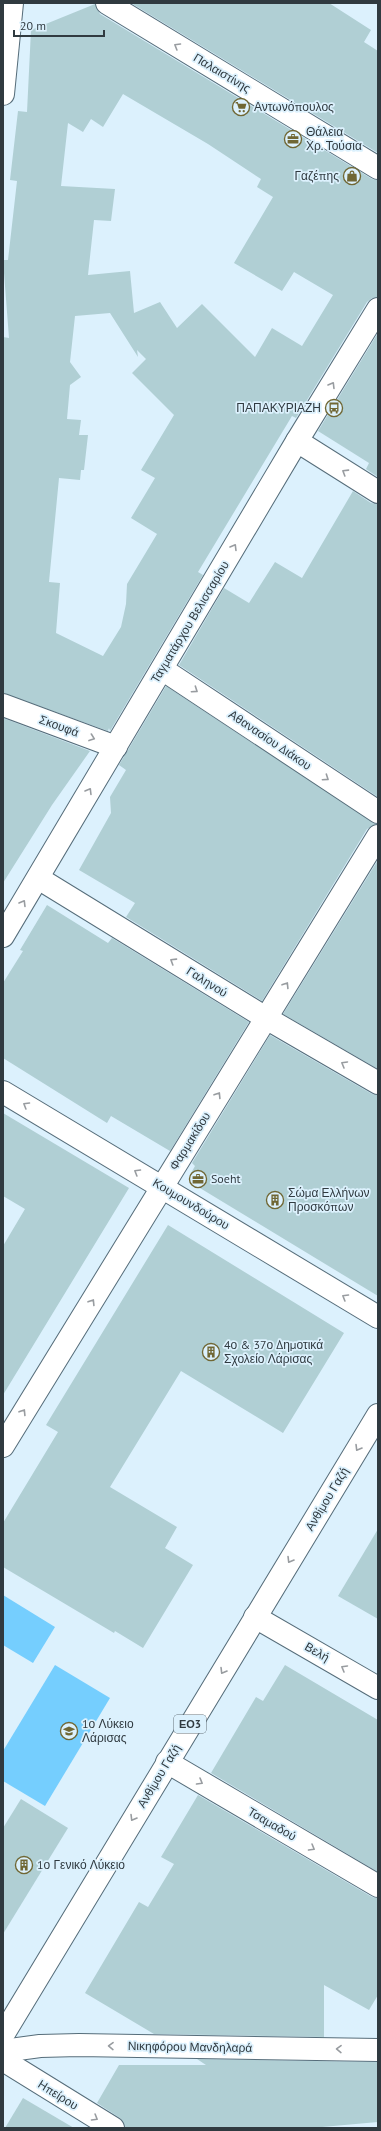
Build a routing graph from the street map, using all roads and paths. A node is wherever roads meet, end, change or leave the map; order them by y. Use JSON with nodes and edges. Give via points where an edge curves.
{"nodes":[{"id":1,"x":12,"y":3,"type":"edge"},
{"id":2,"x":107,"y":3,"type":"edge"},
{"id":3,"x":3,"y":94,"type":"edge"},
{"id":4,"x":378,"y":168,"type":"edge"},
{"id":5,"x":378,"y":309,"type":"edge"},
{"id":6,"x":297,"y":441,"type":"junction"},
{"id":7,"x":378,"y":492,"type":"edge"},
{"id":8,"x":162,"y":669,"type":"junction"},
{"id":9,"x":3,"y":705,"type":"edge"},
{"id":10,"x":116,"y":747,"type":"junction"},
{"id":11,"x":378,"y":812,"type":"edge"},
{"id":12,"x":378,"y":836,"type":"edge"},
{"id":13,"x":38,"y":878,"type":"junction"},
{"id":14,"x":3,"y":936,"type":"edge"},
{"id":15,"x":266,"y":1018,"type":"junction"},
{"id":16,"x":378,"y":1083,"type":"edge"},
{"id":17,"x":3,"y":1092,"type":"edge"},
{"id":18,"x":162,"y":1187,"type":"junction"},
{"id":19,"x":378,"y":1317,"type":"edge"},
{"id":20,"x":378,"y":1415,"type":"edge"},
{"id":21,"x":3,"y":1446,"type":"edge"},
{"id":22,"x":256,"y":1617,"type":"junction"},
{"id":23,"x":378,"y":1688,"type":"edge"},
{"id":24,"x":167,"y":1762,"type":"junction"},
{"id":25,"x":378,"y":1886,"type":"edge"},
{"id":26,"x":3,"y":2035,"type":"edge"},
{"id":27,"x":378,"y":2050,"type":"edge"},
{"id":28,"x":3,"y":2051,"type":"edge"},
{"id":29,"x":3,"y":2060,"type":"edge"},
{"id":30,"x":113,"y":2128,"type":"edge"}],
"edges":[{"from":1,"to":3,"type":"street"},
{"from":4,"to":2,"type":"street","name":"Παλαιστίνης","one_way":true},
{"from":6,"to":5,"type":"street","name":"Ταγματάρχου Βελισσαρίου","one_way":true},
{"from":7,"to":6,"type":"street","one_way":true},
{"from":8,"to":6,"type":"street","name":"Ταγματάρχου Βελισσαρίου","one_way":true},
{"from":8,"to":10,"type":"street","name":"Ταγματάρχου Βελισσαρίου"},
{"from":8,"to":11,"type":"street","name":"Αθανασίου Διάκου","one_way":true},
{"from":9,"to":10,"type":"street","name":"Σκουφά","one_way":true},
{"from":13,"to":10,"type":"street","name":"Ταγματάρχου Βελισσαρίου","one_way":true},
{"from":15,"to":12,"type":"street","name":"Φαρμακίδου","one_way":true},
{"from":14,"to":13,"type":"street","name":"Ταγματάρχου Βελισσαρίου","one_way":true},
{"from":15,"to":13,"type":"street","name":"Γαληνού","one_way":true},
{"from":16,"to":15,"type":"street","name":"Γαληνού","one_way":true},
{"from":18,"to":15,"type":"street","name":"Φαρμακίδου","one_way":true},
{"from":18,"to":17,"type":"street","name":"Κουμουνδούρου","one_way":true},
{"from":19,"to":18,"type":"street","name":"Κουμουνδούρου","one_way":true},
{"from":21,"to":18,"type":"street","name":"Φαρμακίδου","one_way":true},
{"from":20,"to":22,"type":"street","name":"Ανθίμου Γαζή","number":"ΕΟ3","one_way":true},
{"from":23,"to":22,"type":"street","name":"Βελή","one_way":true},
{"from":22,"to":24,"type":"street","name":"Ανθίμου Γαζή","number":"ΕΟ3","one_way":true},
{"from":24,"to":25,"type":"street","name":"Τσαμαδού","one_way":true},
{"from":24,"to":26,"type":"street","name":"Ανθίμου Γαζή","number":"ΕΟ3","one_way":true},
{"from":27,"to":28,"type":"street","name":"Νικηφόρου Μανδηλαρά","one_way":true,"via":[[79,2045],[40,2046]]},
{"from":29,"to":30,"type":"street","name":"Ηπείρου","one_way":true}]}
